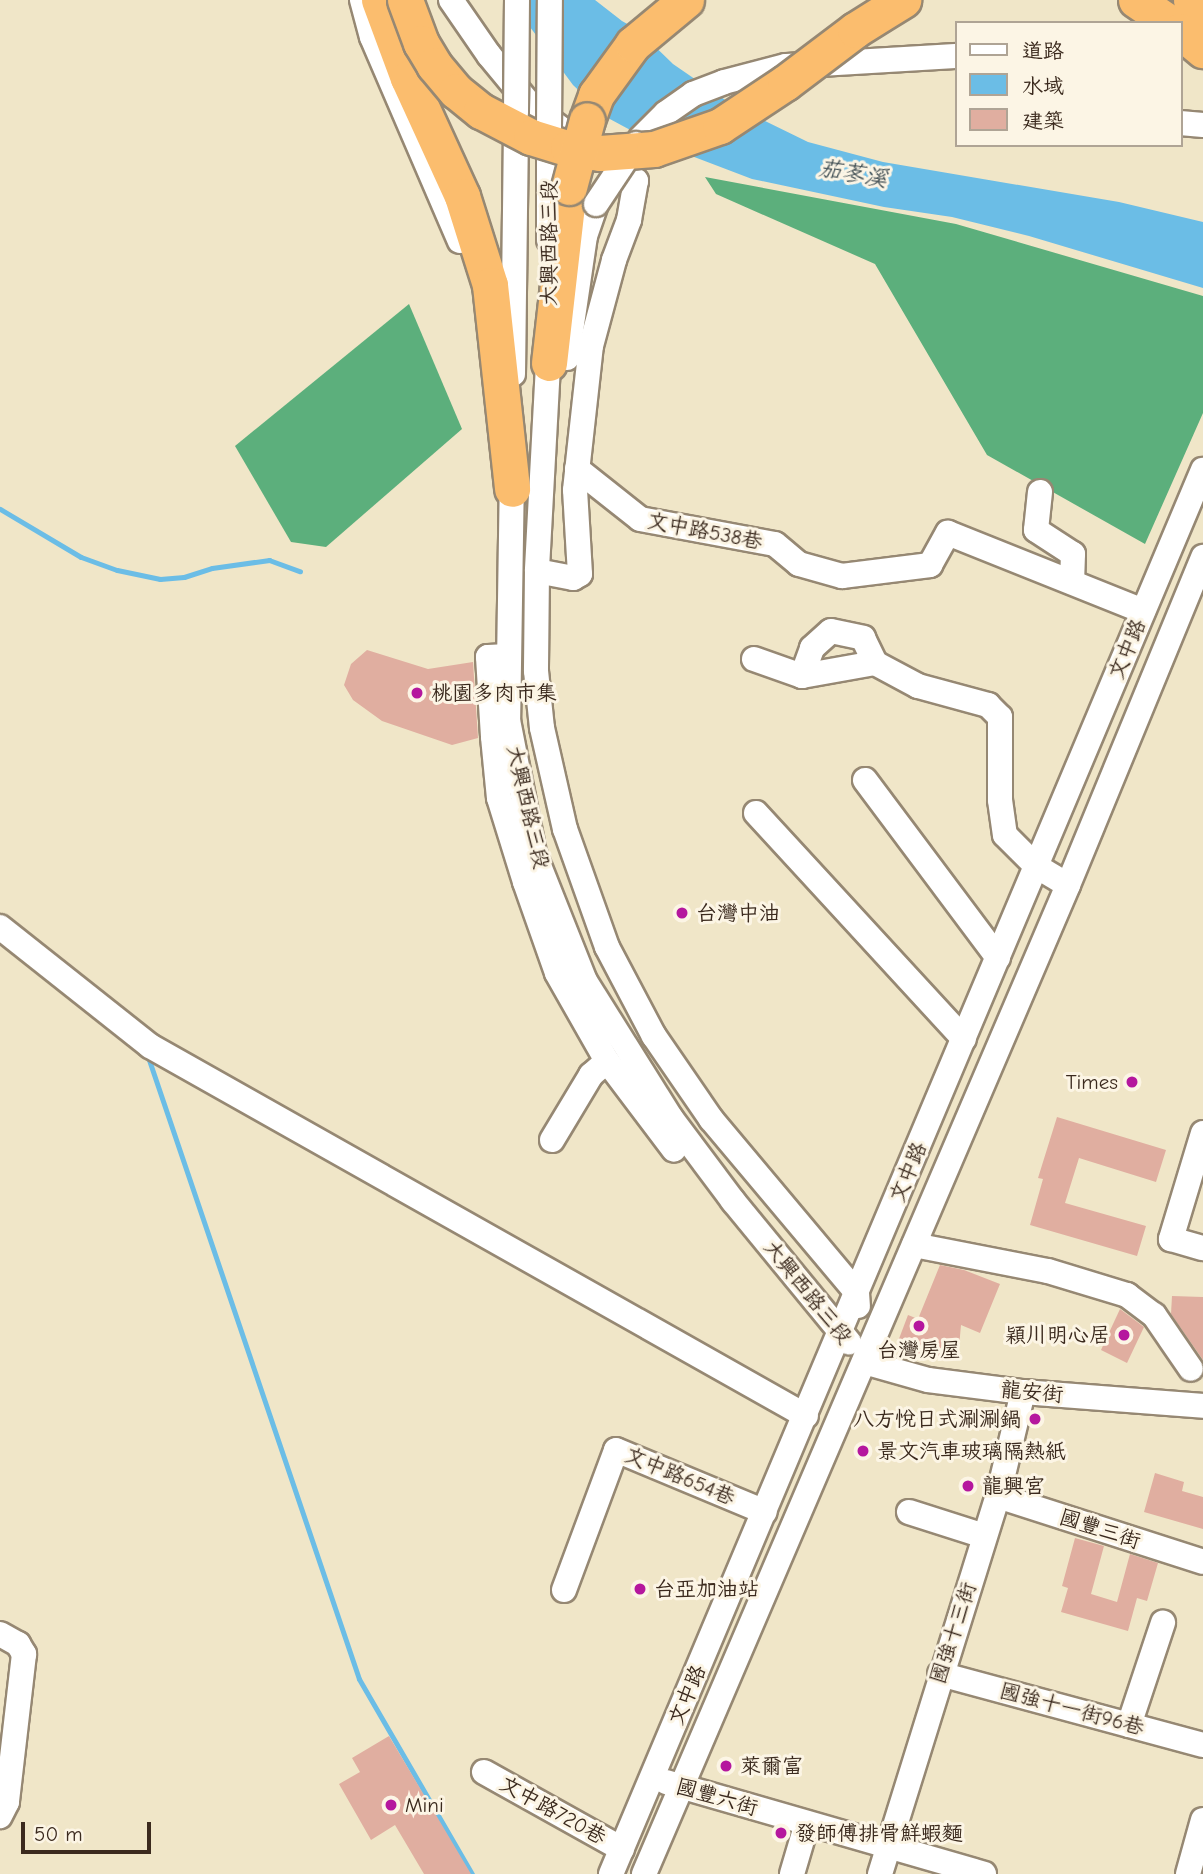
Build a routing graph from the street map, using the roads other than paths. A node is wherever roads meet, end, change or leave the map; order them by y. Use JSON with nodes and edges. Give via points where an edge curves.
{"nodes":[{"id":1,"x":362,"y":0,"type":"edge"},
{"id":2,"x":379,"y":0,"type":"edge"},
{"id":3,"x":405,"y":0,"type":"edge"},
{"id":4,"x":451,"y":0,"type":"edge"},
{"id":5,"x":517,"y":0,"type":"edge"},
{"id":6,"x":550,"y":0,"type":"edge"},
{"id":7,"x":903,"y":0,"type":"edge"},
{"id":8,"x":1191,"y":0,"type":"edge"},
{"id":9,"x":678,"y":6,"type":"edge"},
{"id":10,"x":1203,"y":14,"type":"edge"},
{"id":11,"x":1182,"y":33,"type":"edge"},
{"id":12,"x":1203,"y":50,"type":"edge"},
{"id":13,"x":954,"y":56,"type":"edge"},
{"id":14,"x":1182,"y":123,"type":"edge"},
{"id":15,"x":1203,"y":125,"type":"edge"},
{"id":16,"x":582,"y":195,"type":"junction"},
{"id":17,"x":549,"y":363,"type":"junction"},
{"id":18,"x":577,"y":469,"type":"junction"},
{"id":19,"x":1203,"y":470,"type":"edge"},
{"id":20,"x":512,"y":489,"type":"junction"},
{"id":21,"x":1040,"y":492,"type":"dead end"},
{"id":22,"x":1175,"y":534,"type":"junction"},
{"id":23,"x":1203,"y":545,"type":"edge"},
{"id":24,"x":1203,"y":558,"type":"edge"},
{"id":25,"x":537,"y":571,"type":"junction"},
{"id":26,"x":1072,"y":582,"type":"junction"},
{"id":27,"x":1143,"y":611,"type":"junction"},
{"id":28,"x":510,"y":619,"type":"junction"},
{"id":29,"x":508,"y":656,"type":"junction"},
{"id":30,"x":754,"y":659,"type":"dead end"},
{"id":31,"x":875,"y":663,"type":"junction"},
{"id":32,"x":802,"y":676,"type":"junction"},
{"id":33,"x":865,"y":780,"type":"dead end"},
{"id":34,"x":756,"y":813,"type":"dead end"},
{"id":35,"x":1036,"y":866,"type":"junction"},
{"id":36,"x":1068,"y":885,"type":"junction"},
{"id":37,"x":0,"y":927,"type":"edge"},
{"id":38,"x":998,"y":958,"type":"junction"},
{"id":39,"x":964,"y":1039,"type":"junction"},
{"id":40,"x":607,"y":1061,"type":"junction"},
{"id":41,"x":1203,"y":1133,"type":"edge"},
{"id":42,"x":552,"y":1140,"type":"dead end"},
{"id":43,"x":914,"y":1245,"type":"junction"},
{"id":44,"x":1203,"y":1248,"type":"edge"},
{"id":45,"x":857,"y":1293,"type":"junction"},
{"id":46,"x":820,"y":1306,"type":"junction"},
{"id":47,"x":840,"y":1331,"type":"junction"},
{"id":48,"x":864,"y":1362,"type":"junction"},
{"id":49,"x":1192,"y":1369,"type":"dead end"},
{"id":50,"x":1023,"y":1392,"type":"junction"},
{"id":51,"x":1203,"y":1406,"type":"edge"},
{"id":52,"x":806,"y":1416,"type":"junction"},
{"id":53,"x":998,"y":1496,"type":"junction"},
{"id":54,"x":765,"y":1512,"type":"junction"},
{"id":55,"x":908,"y":1512,"type":"dead end"},
{"id":56,"x":984,"y":1536,"type":"junction"},
{"id":57,"x":1203,"y":1562,"type":"edge"},
{"id":58,"x":564,"y":1590,"type":"dead end"},
{"id":59,"x":1163,"y":1623,"type":"dead end"},
{"id":60,"x":0,"y":1634,"type":"edge"},
{"id":61,"x":940,"y":1674,"type":"junction"},
{"id":62,"x":1129,"y":1725,"type":"junction"},
{"id":63,"x":1203,"y":1745,"type":"edge"},
{"id":64,"x":484,"y":1772,"type":"dead end"},
{"id":65,"x":652,"y":1778,"type":"junction"},
{"id":66,"x":682,"y":1787,"type":"junction"},
{"id":67,"x":0,"y":1816,"type":"edge"},
{"id":68,"x":1203,"y":1820,"type":"edge"},
{"id":69,"x":807,"y":1823,"type":"junction"},
{"id":70,"x":888,"y":1846,"type":"junction"},
{"id":71,"x":622,"y":1849,"type":"junction"},
{"id":72,"x":611,"y":1874,"type":"edge"},
{"id":73,"x":644,"y":1874,"type":"edge"},
{"id":74,"x":792,"y":1874,"type":"edge"},
{"id":75,"x":880,"y":1874,"type":"edge"},
{"id":76,"x":984,"y":1874,"type":"edge"},
{"id":77,"x":1188,"y":1874,"type":"edge"}],
"edges":[{"from":1,"to":28,"type":"street","via":[[372,37],[446,204],[475,287],[485,342]]},
{"from":2,"to":20,"type":"highway","via":[[408,78],[462,195],[490,285]]},
{"from":3,"to":7,"type":"highway","bridge":true,"via":[[434,65],[481,111],[531,137],[600,153],[654,149],[720,126]]},
{"from":4,"to":18,"type":"street","via":[[531,106],[636,181],[629,220],[591,346]]},
{"from":5,"to":20,"type":"street","name":"大興西路三段","bridge":true},
{"from":6,"to":17,"type":"street","name":"大興西路三段","bridge":true},
{"from":8,"to":10,"type":"highway"},
{"from":9,"to":16,"type":"highway","bridge":true,"via":[[633,44],[597,95]]},
{"from":11,"to":12,"type":"highway"},
{"from":13,"to":16,"type":"street","bridge":true,"via":[[786,66],[693,94],[666,113],[619,165]]},
{"from":14,"to":15,"type":"street"},
{"from":16,"to":17,"type":"highway"},
{"from":16,"to":25,"type":"street","via":[[585,236]]},
{"from":17,"to":25,"type":"street","name":"大興西路三段"},
{"from":18,"to":25,"type":"street","via":[[580,575],[573,578]]},
{"from":18,"to":26,"type":"street","name":"文中路538巷","via":[[640,519],[775,544],[799,564],[842,576],[930,565],[948,533]]},
{"from":19,"to":22,"type":"street","name":"文中路"},
{"from":20,"to":28,"type":"street","name":"大興西路三段"},
{"from":21,"to":26,"type":"street","via":[[1036,530],[1073,554]]},
{"from":22,"to":23,"type":"street"},
{"from":22,"to":27,"type":"street","name":"文中路"},
{"from":24,"to":36,"type":"street","name":"文中路"},
{"from":25,"to":28,"type":"street"},
{"from":25,"to":45,"type":"street","name":"大興西路三段","via":[[536,671],[542,728],[565,829],[607,947],[654,1036],[711,1119]]},
{"from":26,"to":27,"type":"street","name":"文中路538巷"},
{"from":27,"to":35,"type":"street","name":"文中路"},
{"from":28,"to":29,"type":"street","name":"大興西路三段"},
{"from":29,"to":40,"type":"street","via":[[488,657],[499,798],[557,973]]},
{"from":29,"to":46,"type":"street","name":"大興西路三段","via":[[508,720],[534,853],[585,981],[671,1118]]},
{"from":30,"to":32,"type":"street"},
{"from":31,"to":32,"type":"street"},
{"from":31,"to":32,"type":"street","via":[[863,638],[831,631],[812,648]]},
{"from":31,"to":35,"type":"street","via":[[918,687],[988,705],[1000,718],[1000,800],[1005,835]]},
{"from":33,"to":38,"type":"street"},
{"from":34,"to":39,"type":"street"},
{"from":35,"to":36,"type":"street"},
{"from":35,"to":38,"type":"street","name":"文中路"},
{"from":36,"to":43,"type":"street","name":"文中路"},
{"from":37,"to":52,"type":"street","via":[[150,1046]]},
{"from":38,"to":39,"type":"street","name":"文中路"},
{"from":39,"to":45,"type":"street","name":"文中路"},
{"from":40,"to":42,"type":"street","via":[[590,1074]]},
{"from":40,"to":46,"type":"street","via":[[764,1262],[802,1303]]},
{"from":41,"to":44,"type":"street","via":[[1171,1239]]},
{"from":43,"to":48,"type":"street","name":"文中路"},
{"from":43,"to":49,"type":"street","via":[[1048,1271],[1127,1295],[1154,1315]]},
{"from":45,"to":47,"type":"street","name":"文中路"},
{"from":45,"to":48,"type":"street","name":"大興西路三段"},
{"from":46,"to":47,"type":"street","name":"大興西路三段"},
{"from":47,"to":48,"type":"street","name":"大興西路三段"},
{"from":47,"to":52,"type":"street","name":"文中路"},
{"from":48,"to":50,"type":"street","name":"龍安街","via":[[928,1380]]},
{"from":48,"to":66,"type":"street","name":"文中路"},
{"from":50,"to":51,"type":"street","name":"龍安街"},
{"from":50,"to":53,"type":"street","name":"國強十三街"},
{"from":52,"to":54,"type":"street","name":"文中路"},
{"from":53,"to":56,"type":"street","name":"國強十三街"},
{"from":53,"to":57,"type":"street","name":"國豐三街"},
{"from":54,"to":58,"type":"street","name":"文中路654巷","via":[[616,1450]]},
{"from":54,"to":65,"type":"street","name":"文中路"},
{"from":55,"to":56,"type":"street"},
{"from":56,"to":61,"type":"street","name":"國強十三街"},
{"from":59,"to":62,"type":"street"},
{"from":60,"to":67,"type":"street","via":[[18,1644],[24,1654],[7,1802]]},
{"from":61,"to":62,"type":"street","name":"國強十一街96巷"},
{"from":61,"to":70,"type":"street","name":"國強十三街"},
{"from":62,"to":63,"type":"street","name":"國強十一街96巷"},
{"from":64,"to":71,"type":"street","name":"文中路720巷"},
{"from":65,"to":66,"type":"street","name":"國豐六街"},
{"from":65,"to":71,"type":"street","name":"文中路"},
{"from":66,"to":69,"type":"street","name":"國豐六街"},
{"from":66,"to":73,"type":"street","name":"文中路"},
{"from":68,"to":77,"type":"street"},
{"from":69,"to":70,"type":"street","name":"國豐六街"},
{"from":69,"to":74,"type":"street"},
{"from":70,"to":75,"type":"street","name":"國強十三街"},
{"from":70,"to":76,"type":"street","name":"國豐六街"},
{"from":71,"to":72,"type":"street","name":"文中路"}]}
